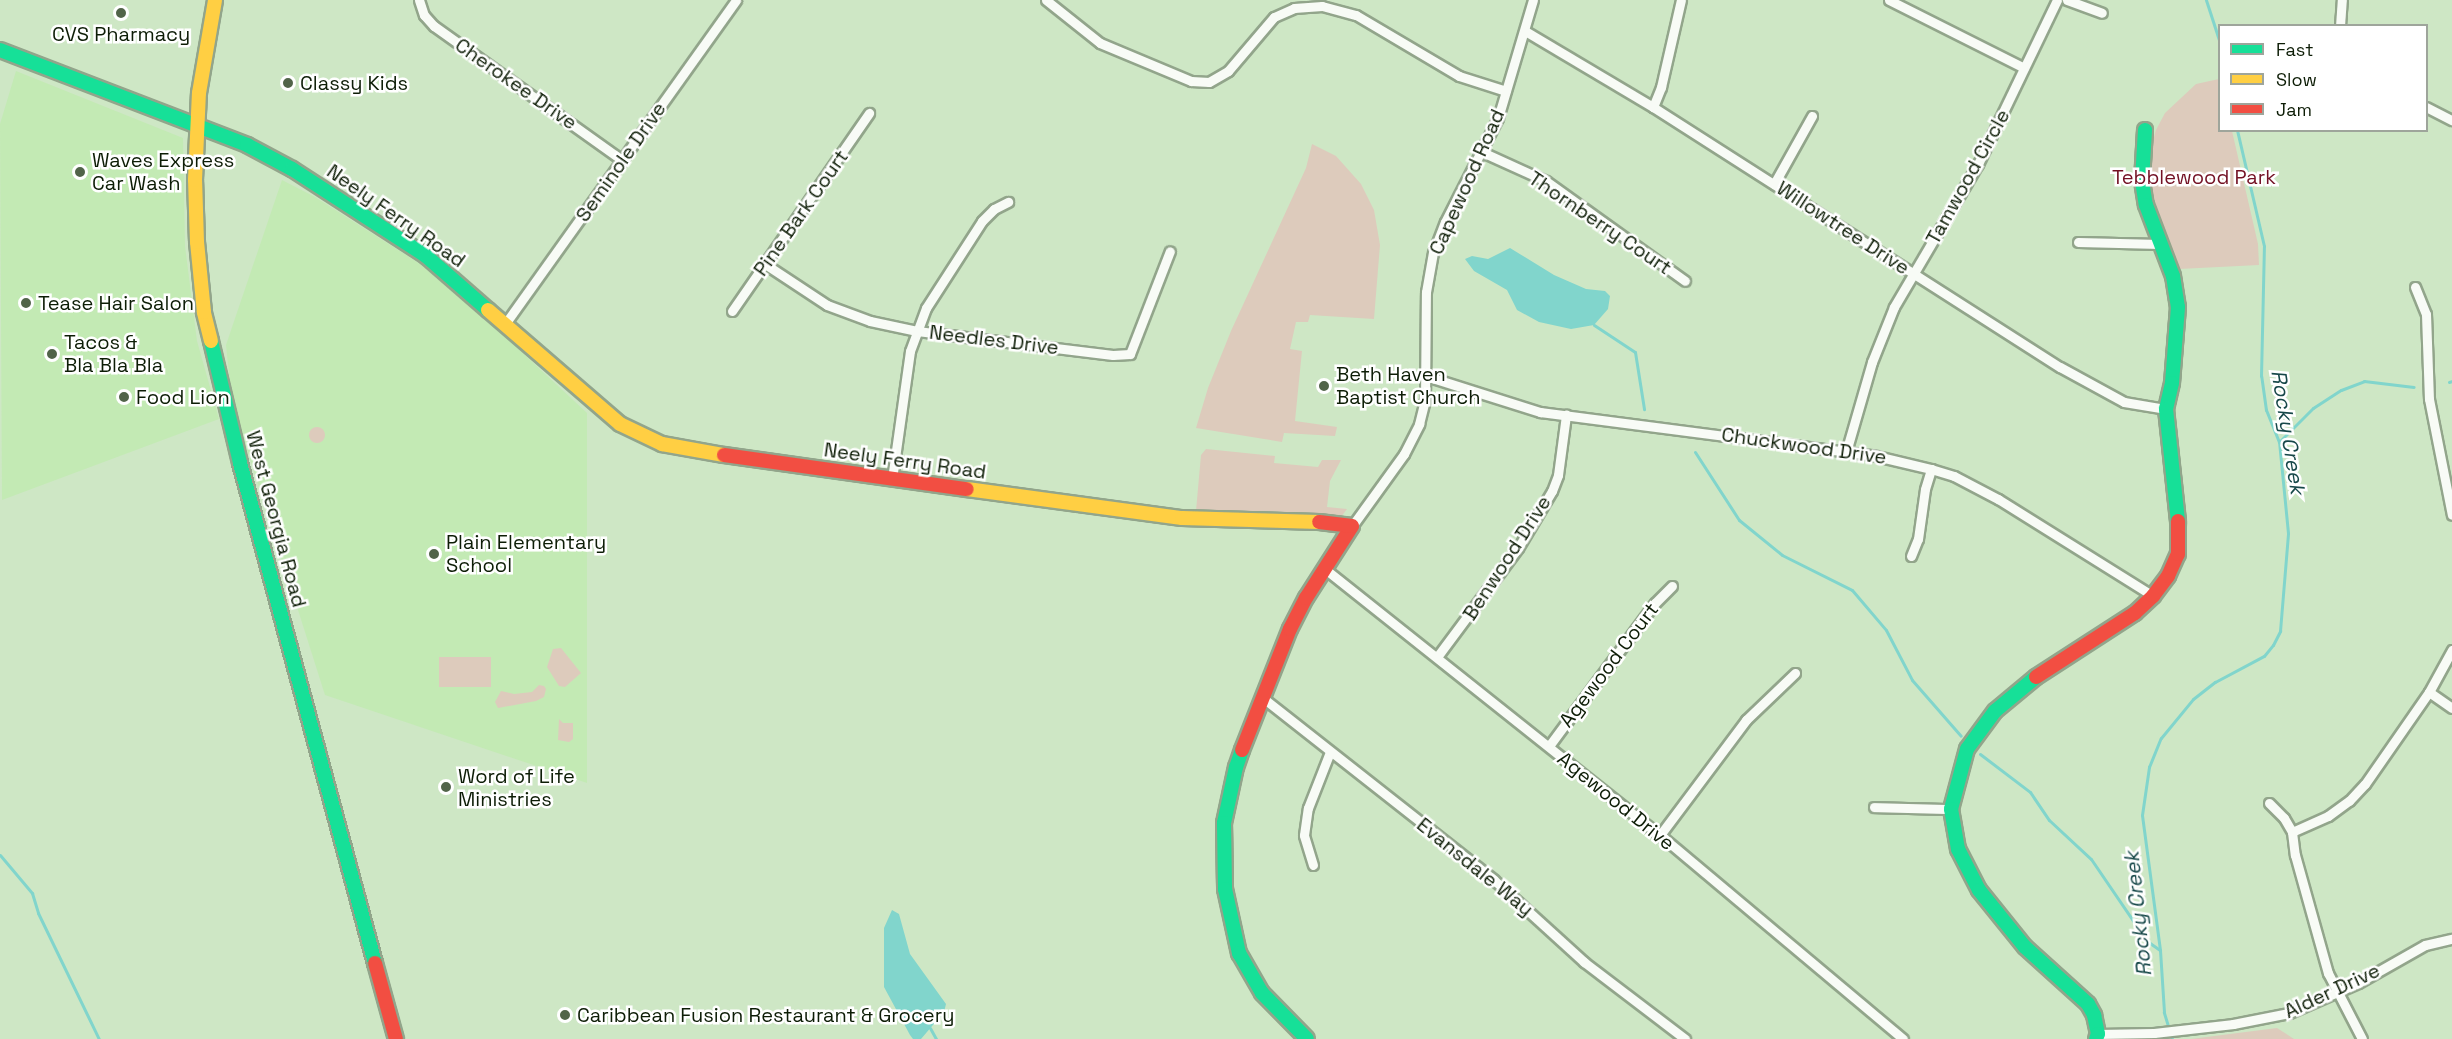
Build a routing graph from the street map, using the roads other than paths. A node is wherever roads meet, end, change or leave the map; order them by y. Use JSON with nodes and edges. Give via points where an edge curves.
{"nodes":[{"id":1,"x":215,"y":0,"type":"edge"},
{"id":2,"x":419,"y":0,"type":"edge"},
{"id":3,"x":736,"y":0,"type":"edge"},
{"id":4,"x":1046,"y":0,"type":"edge"},
{"id":5,"x":1533,"y":0,"type":"edge"},
{"id":6,"x":1681,"y":0,"type":"edge"},
{"id":7,"x":1888,"y":0,"type":"edge"},
{"id":8,"x":2057,"y":0,"type":"edge"},
{"id":9,"x":2067,"y":0,"type":"edge"},
{"id":10,"x":2342,"y":0,"type":"edge"},
{"id":11,"x":2102,"y":13,"type":"dead end"},
{"id":12,"x":2340,"y":24,"type":"edge"},
{"id":13,"x":1525,"y":31,"type":"junction"},
{"id":14,"x":0,"y":50,"type":"edge"},
{"id":15,"x":2024,"y":69,"type":"junction"},
{"id":16,"x":1506,"y":91,"type":"junction"},
{"id":17,"x":1653,"y":107,"type":"junction"},
{"id":18,"x":2428,"y":108,"type":"edge"},
{"id":19,"x":868,"y":114,"type":"dead end"},
{"id":20,"x":1812,"y":116,"type":"dead end"},
{"id":21,"x":2452,"y":120,"type":"edge"},
{"id":22,"x":198,"y":125,"type":"junction"},
{"id":23,"x":2145,"y":130,"type":"dead end"},
{"id":24,"x":1482,"y":152,"type":"junction"},
{"id":25,"x":622,"y":160,"type":"junction"},
{"id":26,"x":1774,"y":184,"type":"junction"},
{"id":27,"x":1008,"y":202,"type":"dead end"},
{"id":28,"x":2078,"y":242,"type":"dead end"},
{"id":29,"x":2160,"y":244,"type":"junction"},
{"id":30,"x":1170,"y":251,"type":"dead end"},
{"id":31,"x":765,"y":264,"type":"junction"},
{"id":32,"x":1913,"y":273,"type":"junction"},
{"id":33,"x":1685,"y":281,"type":"dead end"},
{"id":34,"x":2415,"y":287,"type":"dead end"},
{"id":35,"x":732,"y":311,"type":"dead end"},
{"id":36,"x":505,"y":324,"type":"junction"},
{"id":37,"x":917,"y":331,"type":"junction"},
{"id":38,"x":1426,"y":376,"type":"junction"},
{"id":39,"x":2166,"y":409,"type":"junction"},
{"id":40,"x":1566,"y":415,"type":"junction"},
{"id":41,"x":1846,"y":452,"type":"junction"},
{"id":42,"x":1930,"y":469,"type":"junction"},
{"id":43,"x":2447,"y":473,"type":"edge"},
{"id":44,"x":892,"y":479,"type":"junction"},
{"id":45,"x":2452,"y":515,"type":"edge"},
{"id":46,"x":1352,"y":526,"type":"junction"},
{"id":47,"x":1911,"y":556,"type":"dead end"},
{"id":48,"x":1325,"y":569,"type":"junction"},
{"id":49,"x":1672,"y":586,"type":"dead end"},
{"id":50,"x":2153,"y":596,"type":"junction"},
{"id":51,"x":2452,"y":650,"type":"edge"},
{"id":52,"x":1437,"y":657,"type":"junction"},
{"id":53,"x":1795,"y":673,"type":"dead end"},
{"id":54,"x":2430,"y":692,"type":"junction"},
{"id":55,"x":1263,"y":698,"type":"junction"},
{"id":56,"x":2452,"y":708,"type":"edge"},
{"id":57,"x":1549,"y":746,"type":"junction"},
{"id":58,"x":1330,"y":752,"type":"junction"},
{"id":59,"x":2269,"y":803,"type":"dead end"},
{"id":60,"x":1874,"y":807,"type":"dead end"},
{"id":61,"x":1951,"y":809,"type":"junction"},
{"id":62,"x":2292,"y":832,"type":"junction"},
{"id":63,"x":1660,"y":835,"type":"junction"},
{"id":64,"x":1313,"y":865,"type":"dead end"},
{"id":65,"x":2452,"y":939,"type":"edge"},
{"id":66,"x":2338,"y":993,"type":"junction"},
{"id":67,"x":2097,"y":1037,"type":"edge"},
{"id":68,"x":396,"y":1039,"type":"edge"},
{"id":69,"x":1307,"y":1039,"type":"edge"},
{"id":70,"x":1684,"y":1039,"type":"edge"},
{"id":71,"x":1903,"y":1039,"type":"edge"},
{"id":72,"x":2362,"y":1039,"type":"edge"}],
"edges":[{"from":1,"to":22,"type":"street","name":"West Georgia Road"},
{"from":2,"to":25,"type":"street","name":"Cherokee Drive","via":[[424,15],[434,26]]},
{"from":3,"to":25,"type":"street","name":"Seminole Drive"},
{"from":4,"to":16,"type":"street","via":[[1100,43],[1191,81],[1209,82],[1228,71],[1274,17],[1294,8],[1322,6],[1356,15],[1459,76]]},
{"from":5,"to":13,"type":"street","name":"Capewood Road"},
{"from":6,"to":17,"type":"street"},
{"from":7,"to":15,"type":"street"},
{"from":8,"to":15,"type":"street","name":"Tamwood Circle"},
{"from":9,"to":11,"type":"street"},
{"from":10,"to":12,"type":"street"},
{"from":13,"to":16,"type":"street","name":"Capewood Road"},
{"from":13,"to":17,"type":"street","name":"Willowtree Drive"},
{"from":14,"to":22,"type":"street","name":"Neely Ferry Road"},
{"from":15,"to":32,"type":"street","name":"Tamwood Circle","via":[[1978,164]]},
{"from":16,"to":24,"type":"street","name":"Capewood Road"},
{"from":17,"to":26,"type":"street","name":"Willowtree Drive"},
{"from":18,"to":21,"type":"street"},
{"from":19,"to":31,"type":"street","name":"Pine Bark Court"},
{"from":20,"to":26,"type":"street"},
{"from":22,"to":36,"type":"street","name":"Neely Ferry Road","via":[[246,145],[323,188],[426,256]]},
{"from":22,"to":68,"type":"street","name":"West Georgia Road","via":[[197,242],[204,312],[216,370]]},
{"from":23,"to":29,"type":"street","via":[[2144,194]]},
{"from":24,"to":33,"type":"street","name":"Thornberry Court","via":[[1546,181]]},
{"from":24,"to":38,"type":"street","name":"Capewood Road","via":[[1433,253],[1426,292]]},
{"from":25,"to":36,"type":"street","name":"Seminole Drive"},
{"from":26,"to":32,"type":"street","name":"Willowtree Drive"},
{"from":27,"to":37,"type":"street","via":[[981,221],[937,287]]},
{"from":28,"to":29,"type":"street"},
{"from":29,"to":39,"type":"street","via":[[2173,276],[2178,307]]},
{"from":30,"to":37,"type":"street","name":"Needles Drive","via":[[1130,354]]},
{"from":31,"to":35,"type":"street","name":"Pine Bark Court"},
{"from":31,"to":37,"type":"street","name":"Needles Drive","via":[[842,312]]},
{"from":32,"to":39,"type":"street","name":"Willowtree Drive","via":[[2109,396]]},
{"from":32,"to":41,"type":"street","name":"Tamwood Circle","via":[[1875,353]]},
{"from":34,"to":43,"type":"street","via":[[2426,314],[2428,399]]},
{"from":36,"to":44,"type":"street","name":"Neely Ferry Road","via":[[599,408],[641,435],[684,449]]},
{"from":37,"to":44,"type":"street","via":[[909,351]]},
{"from":38,"to":40,"type":"street","name":"Chuckwood Drive","via":[[1529,409]]},
{"from":38,"to":46,"type":"street","name":"Capewood Road","via":[[1423,408],[1412,441]]},
{"from":39,"to":50,"type":"street","via":[[2179,544],[2174,565]]},
{"from":40,"to":41,"type":"street","name":"Chuckwood Drive"},
{"from":40,"to":52,"type":"street","name":"Benwood Drive","via":[[1558,475],[1552,490],[1518,548]]},
{"from":41,"to":42,"type":"street","name":"Chuckwood Drive"},
{"from":42,"to":47,"type":"street","via":[[1918,539]]},
{"from":42,"to":50,"type":"street","name":"Chuckwood Drive","via":[[1954,476],[1998,499]]},
{"from":43,"to":45,"type":"street"},
{"from":44,"to":46,"type":"street","name":"Neely Ferry Road","via":[[1182,518]]},
{"from":46,"to":48,"type":"street"},
{"from":48,"to":52,"type":"street","name":"Agewood Drive"},
{"from":48,"to":55,"type":"street","via":[[1290,628]]},
{"from":49,"to":57,"type":"street","name":"Agewood Court","via":[[1655,603]]},
{"from":50,"to":61,"type":"street","via":[[2122,624],[2023,686],[1995,711],[1967,749]]},
{"from":51,"to":54,"type":"street"},
{"from":52,"to":57,"type":"street","name":"Agewood Drive"},
{"from":53,"to":63,"type":"street","via":[[1746,720]]},
{"from":54,"to":56,"type":"street"},
{"from":54,"to":62,"type":"street","via":[[2378,768],[2349,801],[2328,816]]},
{"from":55,"to":58,"type":"street","name":"Evansdale Way"},
{"from":55,"to":69,"type":"street","via":[[1236,767],[1226,809],[1224,889],[1234,939],[1245,967],[1262,993]]},
{"from":57,"to":63,"type":"street","name":"Agewood Drive"},
{"from":58,"to":64,"type":"street","via":[[1308,808],[1304,835]]},
{"from":58,"to":70,"type":"street","name":"Evansdale Way","via":[[1494,880],[1584,962]]},
{"from":59,"to":62,"type":"street"},
{"from":60,"to":61,"type":"street"},
{"from":61,"to":67,"type":"street","via":[[1958,849],[1979,890],[2025,947],[2088,1004]]},
{"from":62,"to":66,"type":"street","via":[[2318,944]]},
{"from":63,"to":71,"type":"street","name":"Agewood Drive"},
{"from":65,"to":66,"type":"street","name":"Alder Drive","via":[[2425,945]]},
{"from":66,"to":67,"type":"street","name":"Alder Drive","via":[[2268,1019]]},
{"from":66,"to":72,"type":"street"}]}
